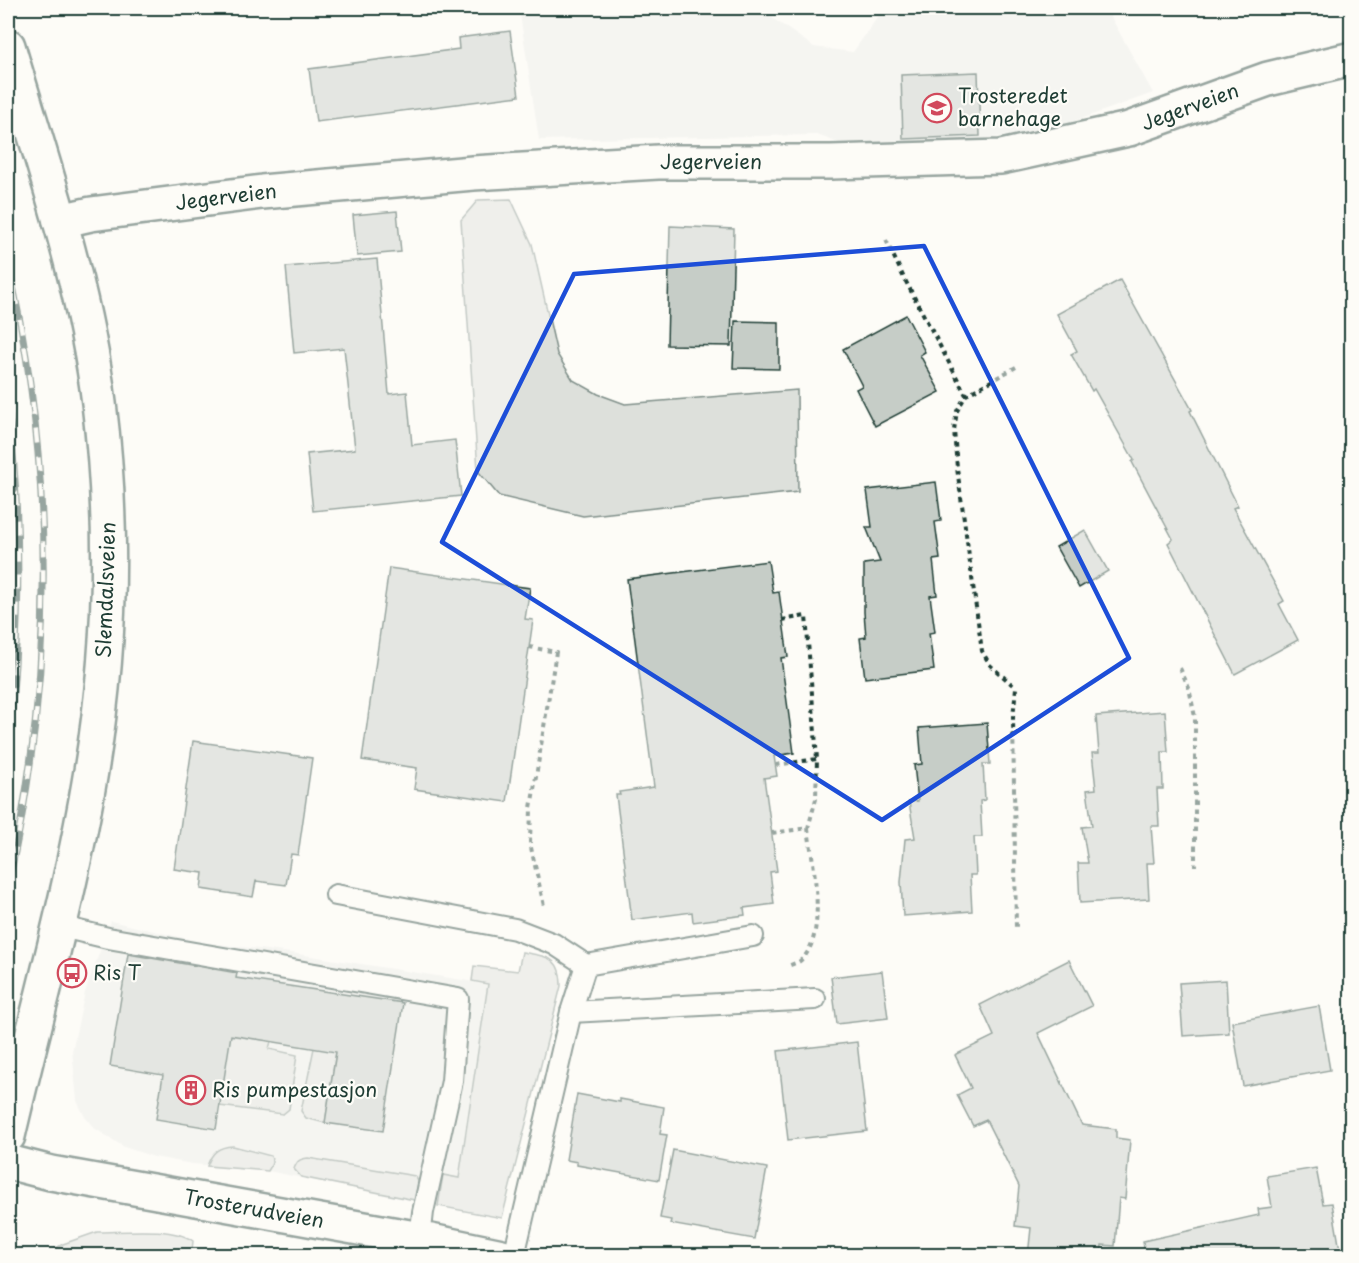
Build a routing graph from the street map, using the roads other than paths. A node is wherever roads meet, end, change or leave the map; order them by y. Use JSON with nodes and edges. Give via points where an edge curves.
{"nodes":[{"id":1,"x":8,"y":46,"type":"edge"},
{"id":2,"x":1352,"y":59,"type":"edge"},
{"id":3,"x":60,"y":221,"type":"junction"},
{"id":4,"x":336,"y":895,"type":"dead end"},
{"id":5,"x":58,"y":926,"type":"junction"},
{"id":6,"x":753,"y":936,"type":"dead end"},
{"id":7,"x":586,"y":965,"type":"junction"},
{"id":8,"x":815,"y":999,"type":"dead end"},
{"id":9,"x":571,"y":1012,"type":"junction"},
{"id":10,"x":8,"y":1136,"type":"edge"},
{"id":11,"x":8,"y":1162,"type":"edge"},
{"id":12,"x":420,"y":1239,"type":"junction"},
{"id":13,"x":502,"y":1256,"type":"edge"},
{"id":14,"x":514,"y":1256,"type":"edge"}],
"edges":[{"from":1,"to":3,"type":"street","name":"Slemdalsveien"},
{"from":2,"to":3,"type":"street","name":"Jegerveien","via":[[1268,79],[1130,129],[1001,156],[831,162],[658,162],[473,173],[262,192],[91,213]]},
{"from":3,"to":5,"type":"street","name":"Slemdalsveien","via":[[91,351],[109,515],[98,717],[85,804]]},
{"from":4,"to":7,"type":"lane","via":[[515,929],[554,944]]},
{"from":5,"to":10,"type":"street","name":"Slemdalsveien"},
{"from":5,"to":12,"type":"lane","via":[[458,999],[452,1081]]},
{"from":6,"to":7,"type":"lane"},
{"from":7,"to":9,"type":"lane"},
{"from":8,"to":9,"type":"lane"},
{"from":9,"to":14,"type":"lane"},
{"from":11,"to":12,"type":"street","name":"Trosterudveien"},
{"from":12,"to":13,"type":"street","name":"Trosterudveien"}]}
